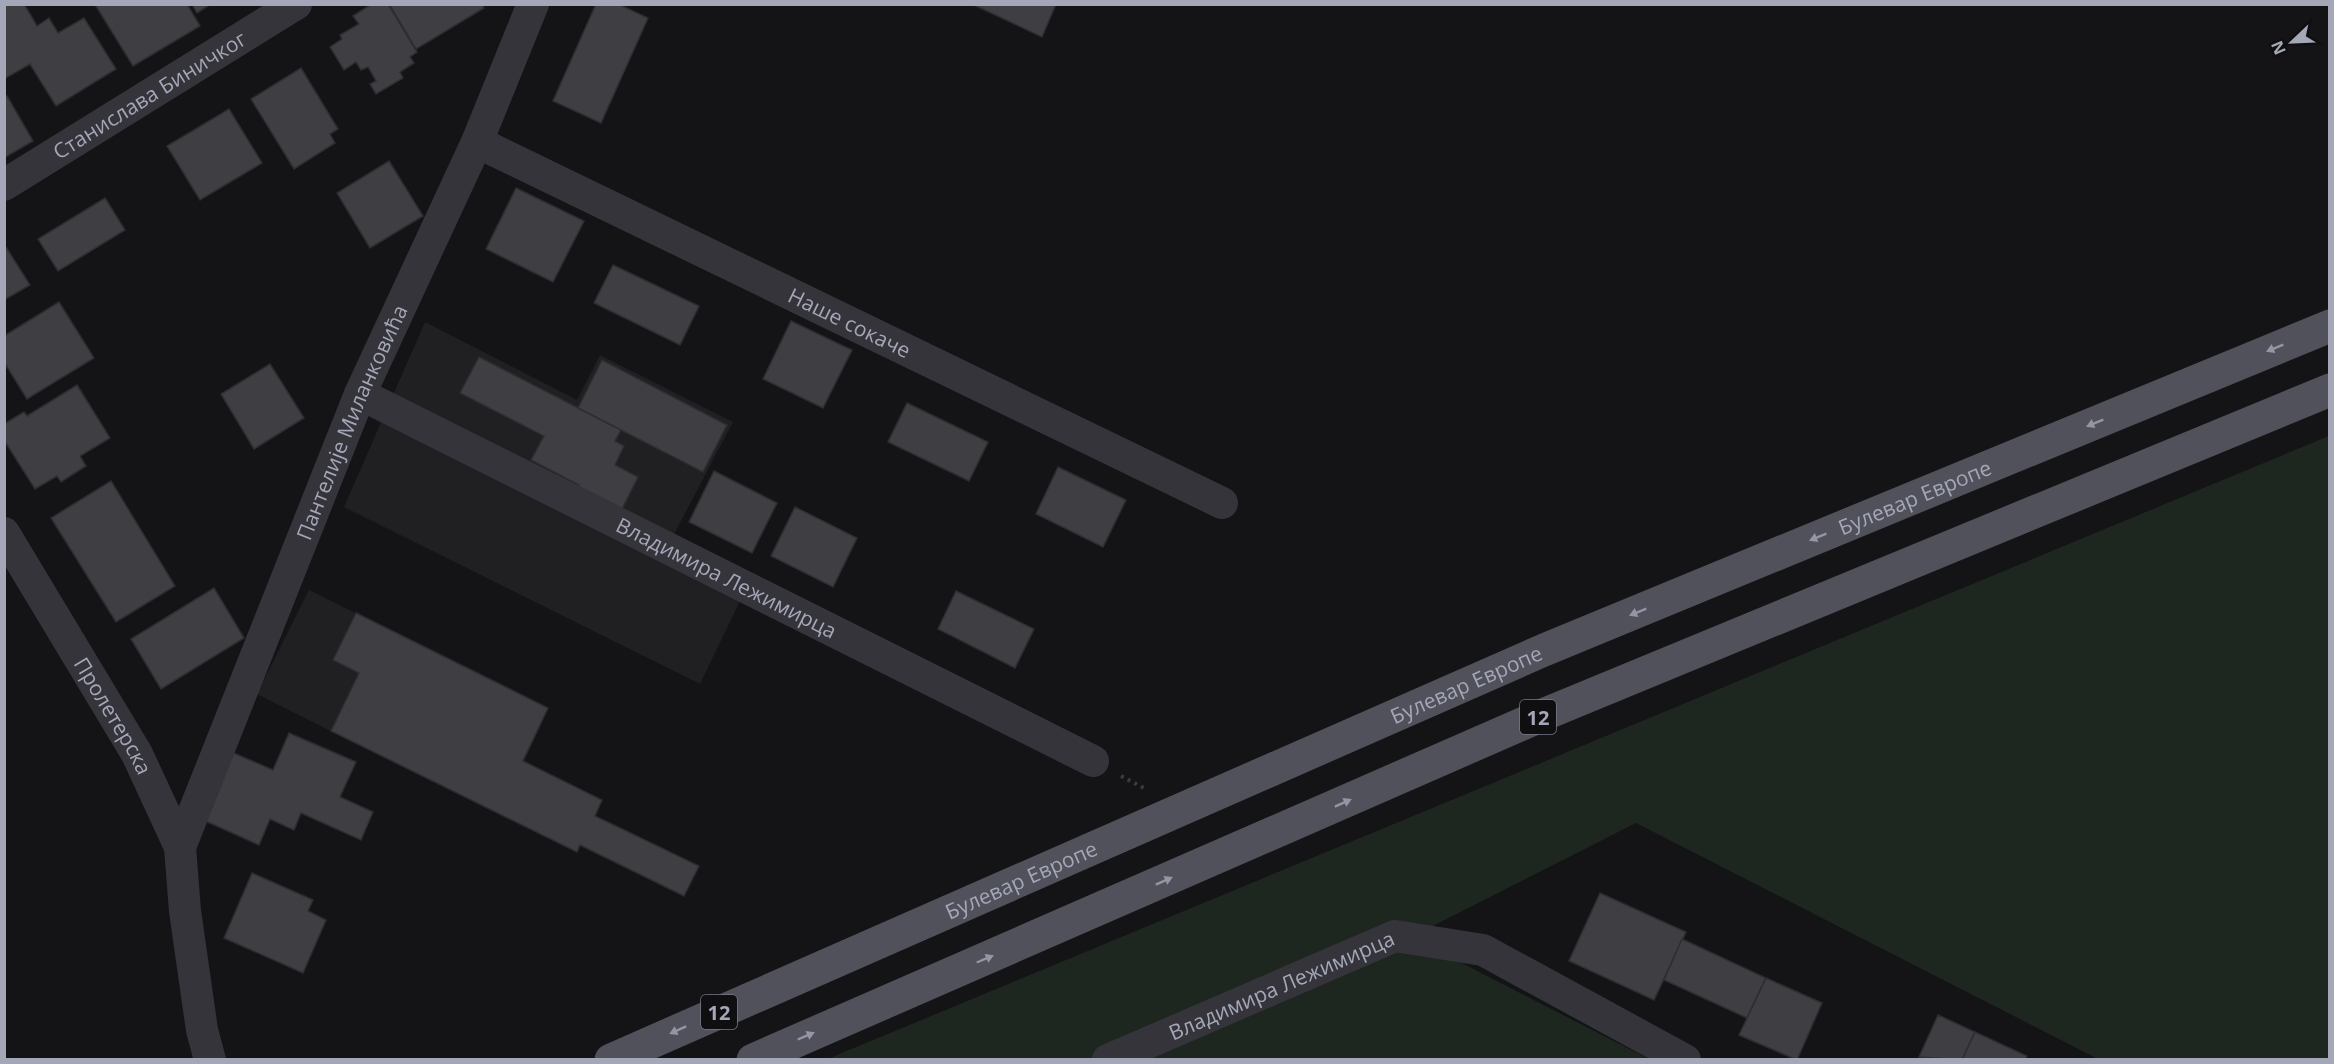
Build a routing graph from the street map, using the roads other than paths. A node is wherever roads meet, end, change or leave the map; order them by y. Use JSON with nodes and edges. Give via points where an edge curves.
{"nodes":[{"id":1,"x":296,"y":4,"type":"edge"},
{"id":2,"x":534,"y":4,"type":"edge"},
{"id":3,"x":477,"y":142,"type":"junction"},
{"id":4,"x":4,"y":185,"type":"edge"},
{"id":5,"x":2330,"y":326,"type":"edge"},
{"id":6,"x":2330,"y":390,"type":"edge"},
{"id":7,"x":360,"y":394,"type":"junction"},
{"id":8,"x":1222,"y":504,"type":"dead end"},
{"id":9,"x":4,"y":533,"type":"edge"},
{"id":10,"x":1093,"y":761,"type":"road end"},
{"id":11,"x":180,"y":847,"type":"junction"},
{"id":12,"x":210,"y":1059,"type":"edge"},
{"id":13,"x":611,"y":1059,"type":"edge"},
{"id":14,"x":753,"y":1059,"type":"edge"},
{"id":15,"x":1108,"y":1059,"type":"edge"},
{"id":16,"x":1685,"y":1059,"type":"edge"}],
"edges":[{"from":1,"to":4,"type":"street","name":"Станислава Биничког"},
{"from":2,"to":3,"type":"street","name":"Пантелије Миланковића"},
{"from":3,"to":7,"type":"street","name":"Пантелије Миланковића"},
{"from":3,"to":8,"type":"street","name":"Наше сокаче"},
{"from":5,"to":13,"type":"main road","name":"Булевар Европе","number":"12","one_way":true,"via":[[1545,650]]},
{"from":14,"to":6,"type":"main road","number":"12","one_way":true,"via":[[1545,714]]},
{"from":7,"to":10,"type":"street","name":"Владимира Лежимирца"},
{"from":7,"to":11,"type":"street","name":"Пантелије Миланковића"},
{"from":9,"to":11,"type":"street","name":"Пролетерска","via":[[137,754]]},
{"from":11,"to":12,"type":"street","name":"Пролетерска","via":[[185,911],[202,1030]]},
{"from":15,"to":16,"type":"street","name":"Владимира Лежимирца","via":[[1395,936],[1483,950]]}]}
